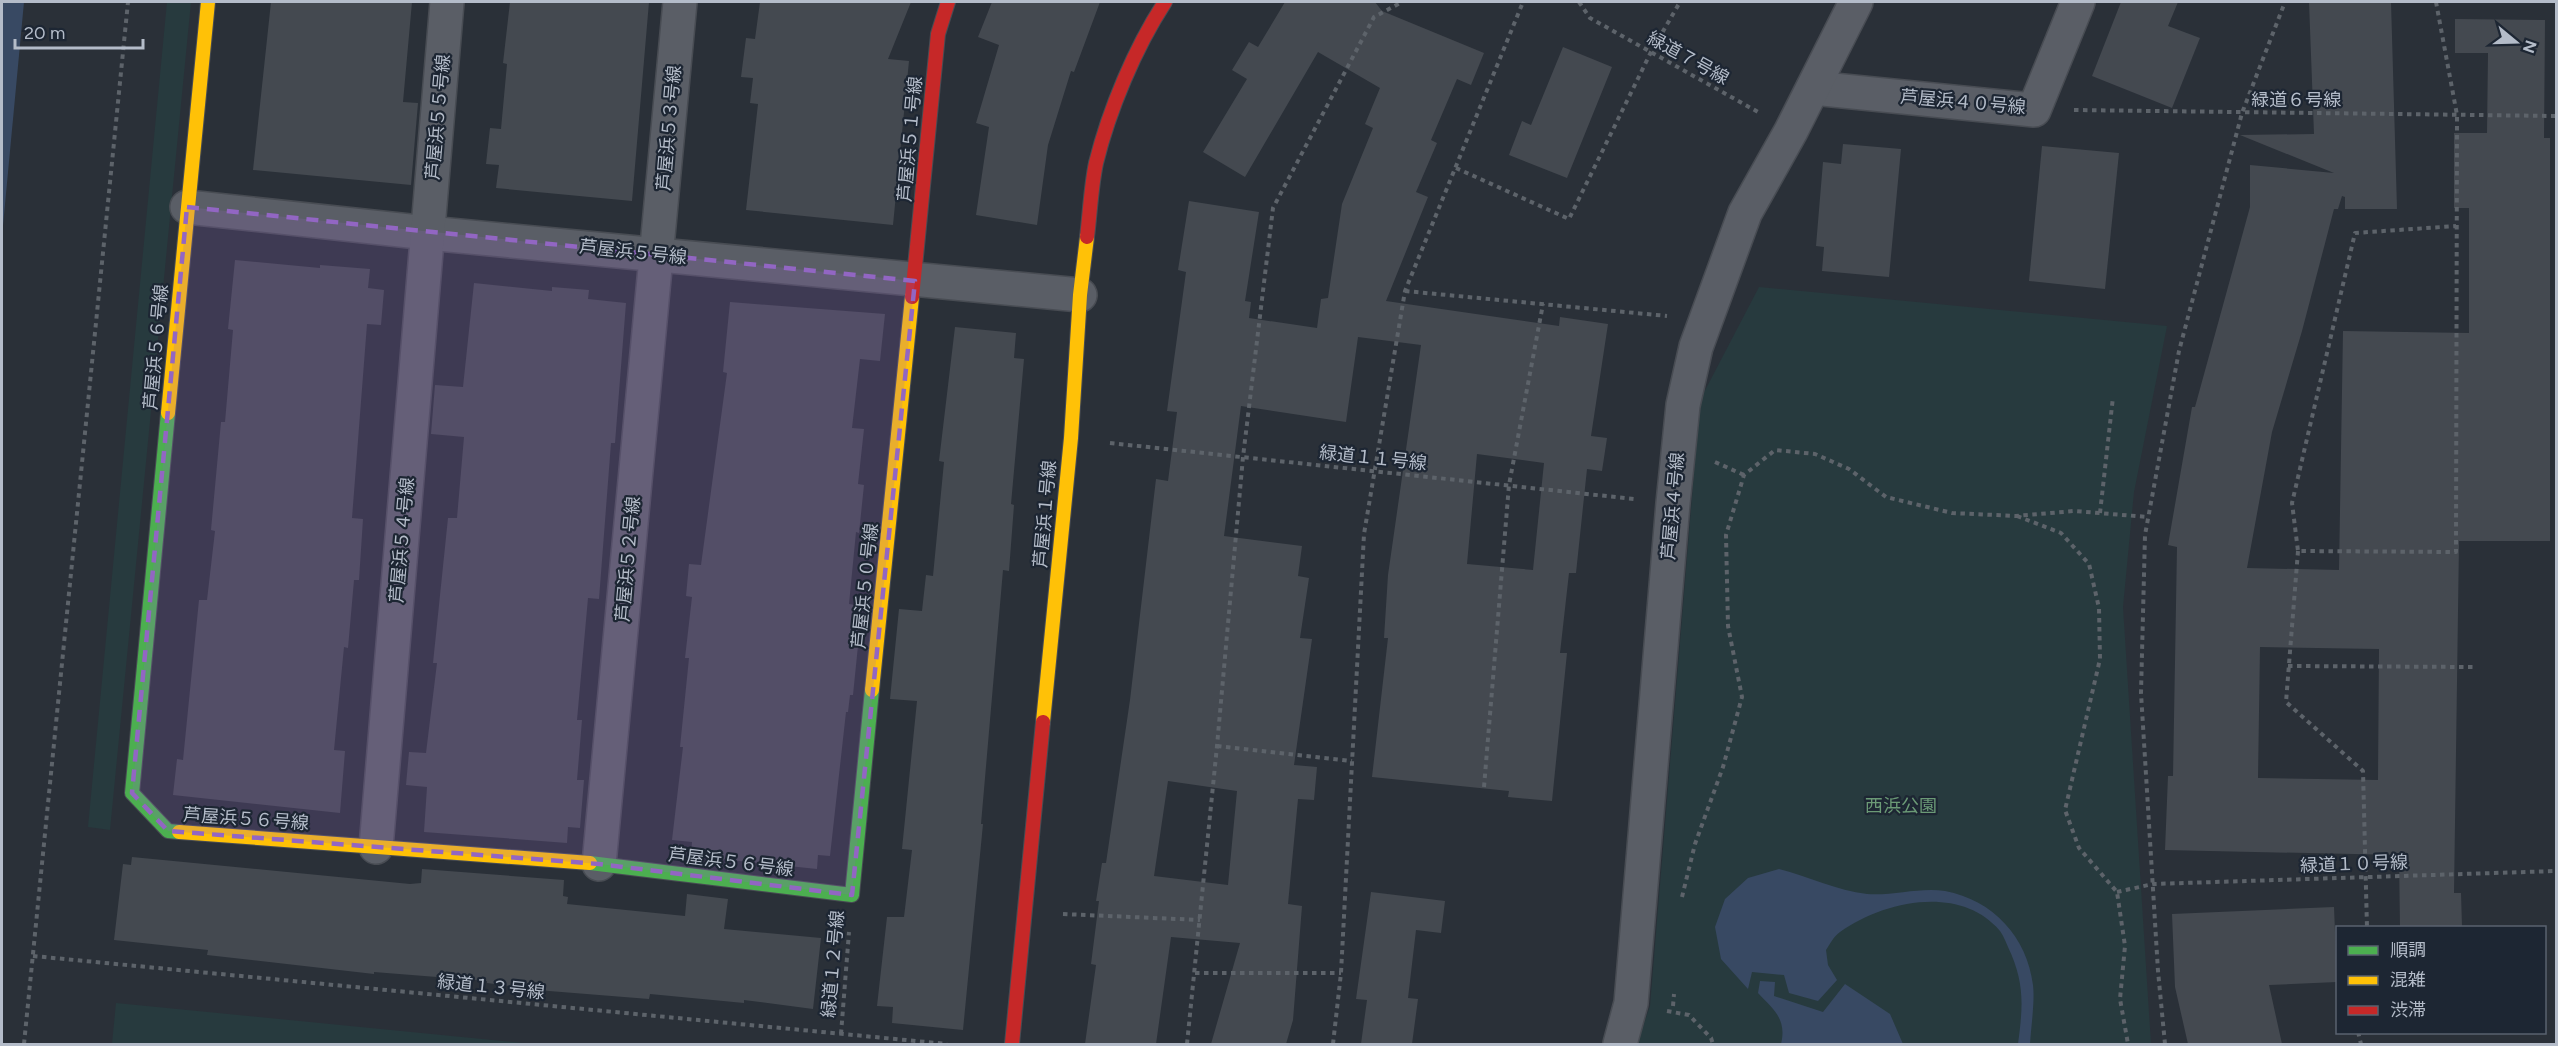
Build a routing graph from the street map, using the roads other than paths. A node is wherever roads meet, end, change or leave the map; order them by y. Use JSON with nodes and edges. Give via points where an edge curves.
{"nodes":[{"id":1,"x":208,"y":2,"type":"edge"},
{"id":2,"x":447,"y":2,"type":"edge"},
{"id":3,"x":680,"y":2,"type":"edge"},
{"id":4,"x":948,"y":2,"type":"edge"},
{"id":5,"x":1165,"y":2,"type":"edge"},
{"id":6,"x":1856,"y":2,"type":"edge"},
{"id":7,"x":2078,"y":2,"type":"edge"},
{"id":8,"x":1813,"y":88,"type":"junction"},
{"id":9,"x":187,"y":207,"type":"junction"},
{"id":10,"x":428,"y":233,"type":"junction"},
{"id":11,"x":657,"y":254,"type":"junction"},
{"id":12,"x":915,"y":281,"type":"junction"},
{"id":13,"x":1080,"y":295,"type":"junction"},
{"id":14,"x":376,"y":847,"type":"junction"},
{"id":15,"x":600,"y":864,"type":"junction"},
{"id":16,"x":852,"y":895,"type":"joint"},
{"id":17,"x":1012,"y":1044,"type":"edge"},
{"id":18,"x":1620,"y":1044,"type":"edge"}],
"edges":[{"from":1,"to":9,"type":"street","name":"芦屋浜５６号線"},
{"from":2,"to":10,"type":"street","name":"芦屋浜５５号線"},
{"from":3,"to":11,"type":"street","name":"芦屋浜５３号線"},
{"from":4,"to":12,"type":"street","name":"芦屋浜５１号線","via":[[938,34]]},
{"from":5,"to":13,"type":"street","name":"芦屋浜１号線","via":[[1145,32],[1096,164]]},
{"from":6,"to":8,"type":"street","name":"芦屋浜４号線"},
{"from":7,"to":8,"type":"street","name":"芦屋浜４０号線","via":[[2034,110]]},
{"from":8,"to":18,"type":"street","name":"芦屋浜４号線","via":[[1745,213],[1704,320],[1683,405],[1631,1003]]},
{"from":9,"to":10,"type":"street","name":"芦屋浜５号線"},
{"from":9,"to":14,"type":"street","name":"芦屋浜５６号線","via":[[132,793],[168,831]]},
{"from":10,"to":11,"type":"street","name":"芦屋浜５号線"},
{"from":10,"to":14,"type":"street","name":"芦屋浜５４号線"},
{"from":11,"to":12,"type":"street","name":"芦屋浜５号線"},
{"from":11,"to":15,"type":"street","name":"芦屋浜５２号線"},
{"from":12,"to":13,"type":"street","name":"芦屋浜５号線"},
{"from":12,"to":16,"type":"street","name":"芦屋浜５０号線"},
{"from":13,"to":17,"type":"street","name":"芦屋浜１号線","via":[[1071,438]]},
{"from":14,"to":15,"type":"street","name":"芦屋浜５６号線"},
{"from":15,"to":16,"type":"street","name":"芦屋浜５６号線"}]}
